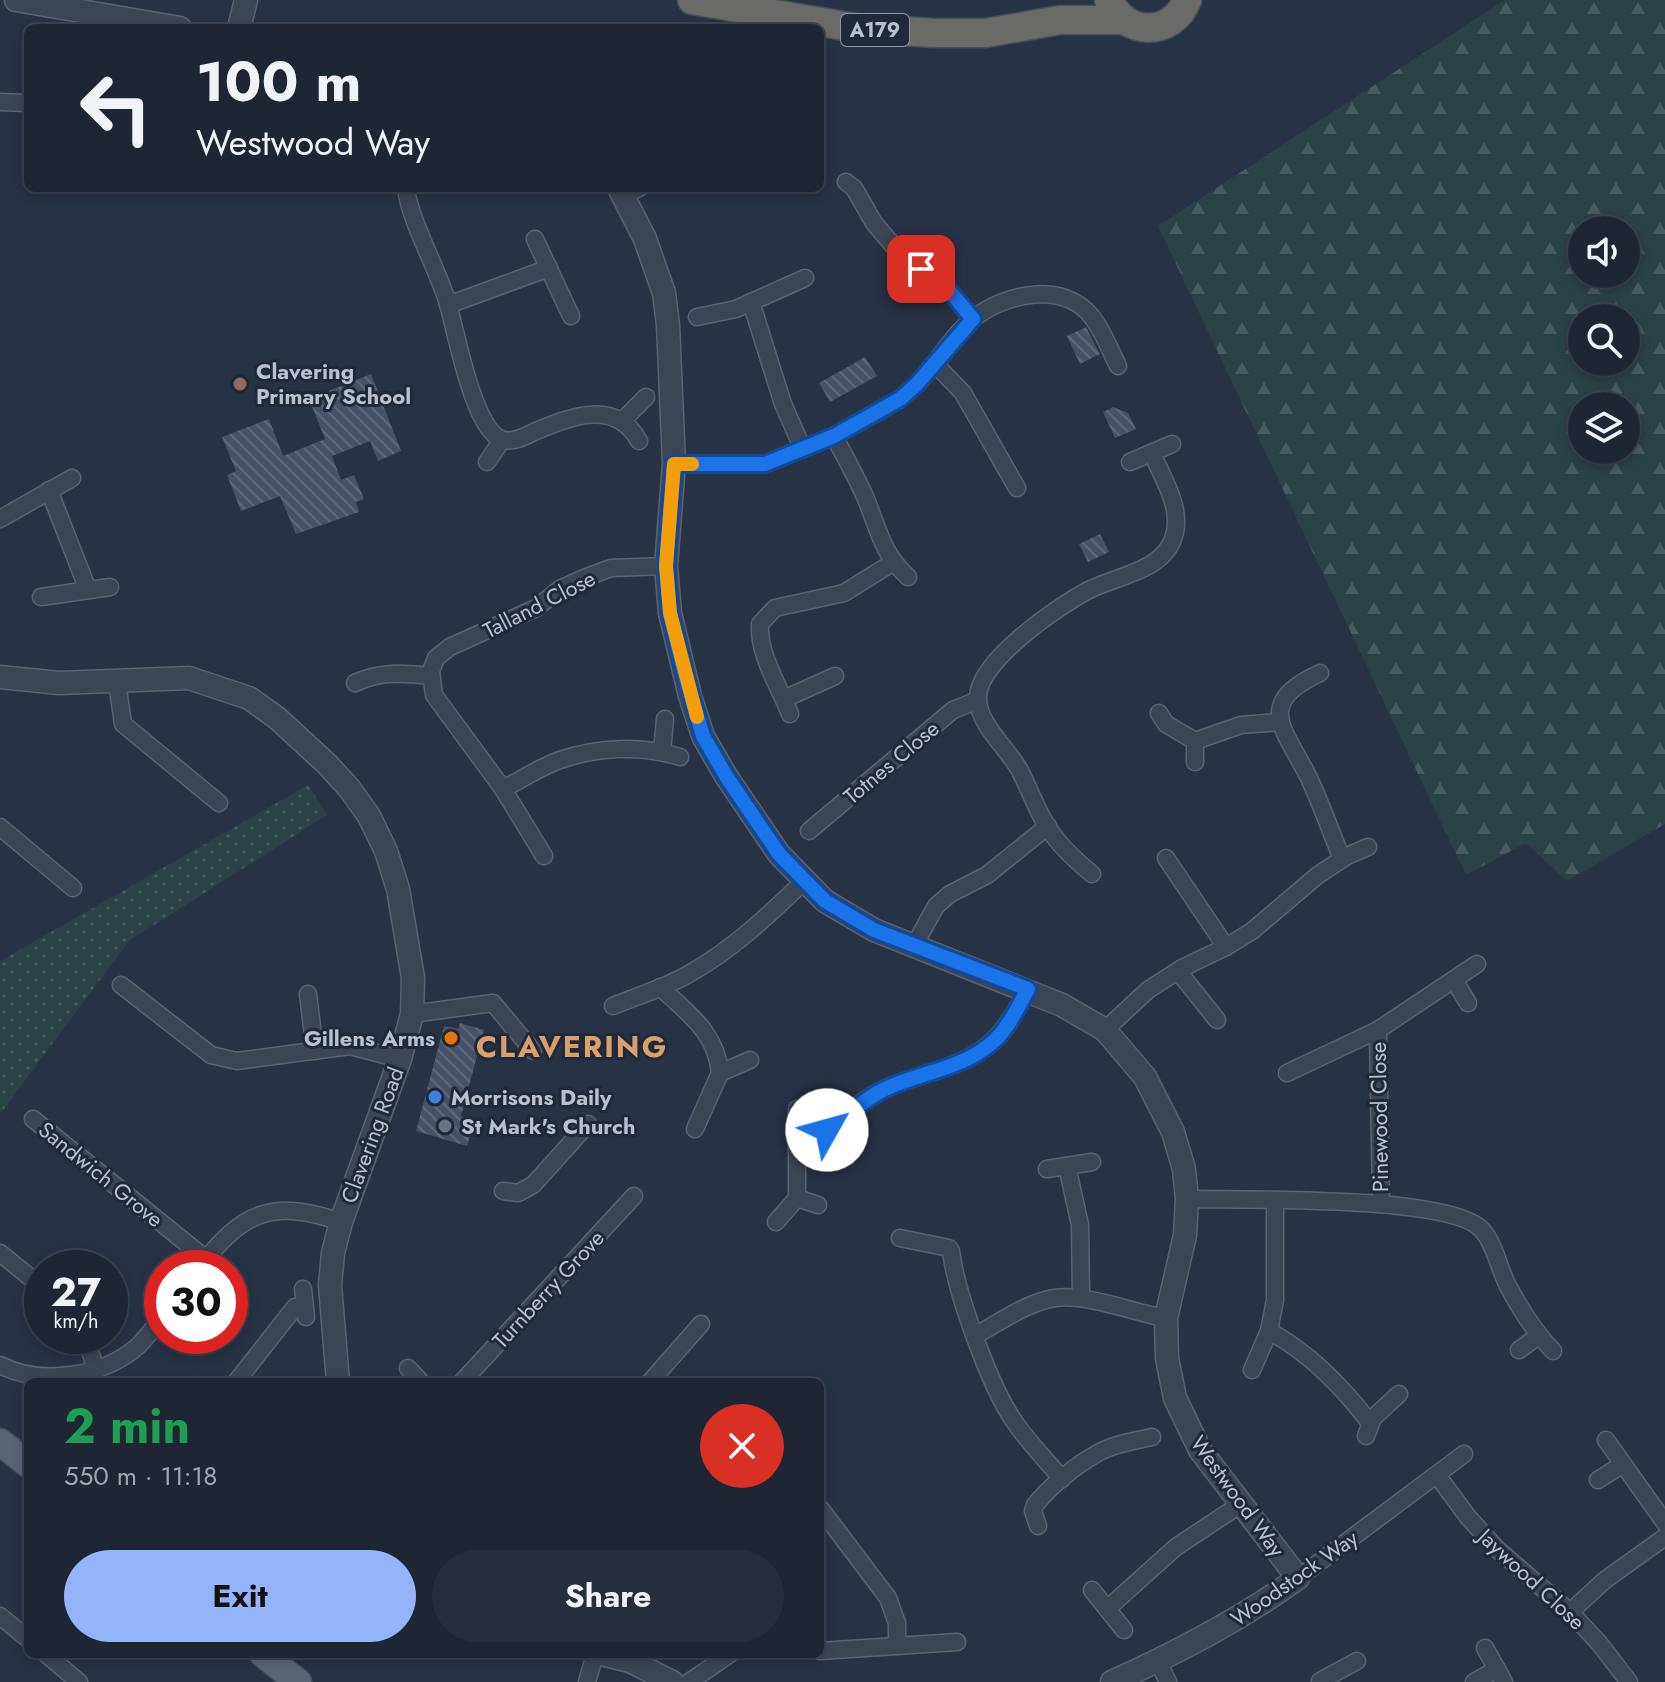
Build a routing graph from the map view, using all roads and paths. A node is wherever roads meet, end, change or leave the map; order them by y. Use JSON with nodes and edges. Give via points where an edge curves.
{"nodes":[{"id":1,"x":16,"y":0,"type":"edge"},
{"id":2,"x":246,"y":0,"type":"edge"},
{"id":3,"x":692,"y":0,"type":"edge"},
{"id":4,"x":1087,"y":0,"type":"edge"},
{"id":5,"x":1191,"y":2,"type":"edge"},
{"id":6,"x":1115,"y":10,"type":"edge"},
{"id":7,"x":1060,"y":20,"type":"junction"},
{"id":8,"x":118,"y":24,"type":"edge"},
{"id":9,"x":240,"y":24,"type":"edge"},
{"id":10,"x":0,"y":102,"type":"edge"},
{"id":11,"x":24,"y":103,"type":"edge"},
{"id":12,"x":846,"y":182,"type":"dead end"},
{"id":13,"x":407,"y":192,"type":"edge"},
{"id":14,"x":628,"y":192,"type":"edge"},
{"id":15,"x":535,"y":239,"type":"dead end"},
{"id":16,"x":549,"y":268,"type":"junction"},
{"id":17,"x":805,"y":278,"type":"dead end"},
{"id":18,"x":751,"y":302,"type":"junction"},
{"id":19,"x":448,"y":305,"type":"junction"},
{"id":20,"x":571,"y":316,"type":"dead end"},
{"id":21,"x":697,"y":317,"type":"dead end"},
{"id":22,"x":973,"y":319,"type":"junction"},
{"id":23,"x":934,"y":363,"type":"junction"},
{"id":24,"x":1118,"y":366,"type":"dead end"},
{"id":25,"x":646,"y":397,"type":"dead end"},
{"id":26,"x":622,"y":421,"type":"junction"},
{"id":27,"x":834,"y":436,"type":"junction"},
{"id":28,"x":502,"y":440,"type":"junction"},
{"id":29,"x":639,"y":441,"type":"dead end"},
{"id":30,"x":1172,"y":444,"type":"dead end"},
{"id":31,"x":803,"y":449,"type":"junction"},
{"id":32,"x":1152,"y":453,"type":"junction"},
{"id":33,"x":487,"y":462,"type":"dead end"},
{"id":34,"x":1130,"y":462,"type":"dead end"},
{"id":35,"x":674,"y":464,"type":"junction"},
{"id":36,"x":72,"y":478,"type":"dead end"},
{"id":37,"x":1017,"y":488,"type":"dead end"},
{"id":38,"x":49,"y":490,"type":"junction"},
{"id":39,"x":0,"y":519,"type":"edge"},
{"id":40,"x":892,"y":563,"type":"junction"},
{"id":41,"x":666,"y":566,"type":"junction"},
{"id":42,"x":908,"y":577,"type":"dead end"},
{"id":43,"x":110,"y":587,"type":"dead end"},
{"id":44,"x":88,"y":590,"type":"junction"},
{"id":45,"x":41,"y":597,"type":"dead end"},
{"id":46,"x":1320,"y":673,"type":"dead end"},
{"id":47,"x":431,"y":676,"type":"junction"},
{"id":48,"x":835,"y":676,"type":"dead end"},
{"id":49,"x":0,"y":677,"type":"edge"},
{"id":50,"x":117,"y":682,"type":"junction"},
{"id":51,"x":355,"y":683,"type":"dead end"},
{"id":52,"x":978,"y":700,"type":"junction"},
{"id":53,"x":1159,"y":713,"type":"dead end"},
{"id":54,"x":665,"y":719,"type":"dead end"},
{"id":55,"x":1280,"y":722,"type":"junction"},
{"id":56,"x":1195,"y":741,"type":"junction"},
{"id":57,"x":662,"y":752,"type":"junction"},
{"id":58,"x":680,"y":757,"type":"dead end"},
{"id":59,"x":1195,"y":762,"type":"dead end"},
{"id":60,"x":503,"y":789,"type":"junction"},
{"id":61,"x":219,"y":803,"type":"dead end"},
{"id":62,"x":1048,"y":826,"type":"junction"},
{"id":63,"x":0,"y":827,"type":"edge"},
{"id":64,"x":809,"y":831,"type":"dead end"},
{"id":65,"x":1368,"y":847,"type":"dead end"},
{"id":66,"x":544,"y":856,"type":"dead end"},
{"id":67,"x":1166,"y":858,"type":"dead end"},
{"id":68,"x":1342,"y":859,"type":"junction"},
{"id":69,"x":1092,"y":874,"type":"dead end"},
{"id":70,"x":804,"y":881,"type":"junction"},
{"id":71,"x":73,"y":888,"type":"dead end"},
{"id":72,"x":915,"y":944,"type":"junction"},
{"id":73,"x":1226,"y":947,"type":"junction"},
{"id":74,"x":1477,"y":964,"type":"dead end"},
{"id":75,"x":1178,"y":971,"type":"junction"},
{"id":76,"x":1454,"y":980,"type":"junction"},
{"id":77,"x":121,"y":985,"type":"dead end"},
{"id":78,"x":660,"y":987,"type":"junction"},
{"id":79,"x":1028,"y":989,"type":"junction"},
{"id":80,"x":308,"y":994,"type":"dead end"},
{"id":81,"x":1468,"y":1003,"type":"dead end"},
{"id":82,"x":613,"y":1006,"type":"dead end"},
{"id":83,"x":412,"y":1014,"type":"junction"},
{"id":84,"x":1217,"y":1020,"type":"dead end"},
{"id":85,"x":1105,"y":1030,"type":"junction"},
{"id":86,"x":1378,"y":1030,"type":"junction"},
{"id":87,"x":315,"y":1051,"type":"junction"},
{"id":88,"x":533,"y":1051,"type":"dead end"},
{"id":89,"x":400,"y":1059,"type":"junction"},
{"id":90,"x":750,"y":1060,"type":"dead end"},
{"id":91,"x":720,"y":1073,"type":"junction"},
{"id":92,"x":1287,"y":1073,"type":"dead end"},
{"id":93,"x":797,"y":1109,"type":"dead end"},
{"id":94,"x":33,"y":1119,"type":"dead end"},
{"id":95,"x":588,"y":1124,"type":"dead end"},
{"id":96,"x":695,"y":1129,"type":"dead end"},
{"id":97,"x":797,"y":1133,"type":"junction"},
{"id":98,"x":1092,"y":1162,"type":"dead end"},
{"id":99,"x":1067,"y":1166,"type":"junction"},
{"id":100,"x":1047,"y":1169,"type":"dead end"},
{"id":101,"x":503,"y":1191,"type":"dead end"},
{"id":102,"x":634,"y":1196,"type":"dead end"},
{"id":103,"x":797,"y":1198,"type":"junction"},
{"id":104,"x":1187,"y":1199,"type":"junction"},
{"id":105,"x":1275,"y":1201,"type":"junction"},
{"id":106,"x":1381,"y":1204,"type":"junction"},
{"id":107,"x":818,"y":1205,"type":"dead end"},
{"id":108,"x":341,"y":1222,"type":"junction"},
{"id":109,"x":776,"y":1222,"type":"dead end"},
{"id":110,"x":900,"y":1238,"type":"dead end"},
{"id":111,"x":188,"y":1250,"type":"edge"},
{"id":112,"x":214,"y":1250,"type":"edge"},
{"id":113,"x":0,"y":1253,"type":"edge"},
{"id":114,"x":24,"y":1272,"type":"edge"},
{"id":115,"x":1081,"y":1298,"type":"junction"},
{"id":116,"x":304,"y":1304,"type":"dead end"},
{"id":117,"x":1166,"y":1318,"type":"junction"},
{"id":118,"x":701,"y":1324,"type":"dead end"},
{"id":119,"x":1269,"y":1331,"type":"junction"},
{"id":120,"x":976,"y":1335,"type":"junction"},
{"id":121,"x":1538,"y":1336,"type":"junction"},
{"id":122,"x":144,"y":1340,"type":"edge"},
{"id":123,"x":1519,"y":1350,"type":"dead end"},
{"id":124,"x":1553,"y":1351,"type":"dead end"},
{"id":125,"x":91,"y":1354,"type":"edge"},
{"id":126,"x":0,"y":1365,"type":"edge"},
{"id":127,"x":95,"y":1368,"type":"junction"},
{"id":128,"x":408,"y":1368,"type":"dead end"},
{"id":129,"x":1252,"y":1370,"type":"dead end"},
{"id":130,"x":239,"y":1378,"type":"edge"},
{"id":131,"x":338,"y":1378,"type":"edge"},
{"id":132,"x":417,"y":1378,"type":"edge"},
{"id":133,"x":466,"y":1378,"type":"edge"},
{"id":134,"x":654,"y":1378,"type":"edge"},
{"id":135,"x":1399,"y":1394,"type":"dead end"},
{"id":136,"x":1152,"y":1437,"type":"dead end"},
{"id":137,"x":1606,"y":1440,"type":"dead end"},
{"id":138,"x":0,"y":1442,"type":"edge"},
{"id":139,"x":1464,"y":1454,"type":"dead end"},
{"id":140,"x":24,"y":1461,"type":"edge"},
{"id":141,"x":1623,"y":1464,"type":"junction"},
{"id":142,"x":1437,"y":1475,"type":"junction"},
{"id":143,"x":1062,"y":1479,"type":"junction"},
{"id":144,"x":1598,"y":1480,"type":"dead end"},
{"id":145,"x":1241,"y":1504,"type":"junction"},
{"id":146,"x":824,"y":1513,"type":"edge"},
{"id":147,"x":1665,"y":1523,"type":"edge"},
{"id":148,"x":1038,"y":1526,"type":"dead end"},
{"id":149,"x":1665,"y":1537,"type":"edge"},
{"id":150,"x":1298,"y":1578,"type":"junction"},
{"id":151,"x":1092,"y":1590,"type":"dead end"},
{"id":152,"x":1107,"y":1609,"type":"junction"},
{"id":153,"x":1570,"y":1612,"type":"junction"},
{"id":154,"x":0,"y":1616,"type":"edge"},
{"id":155,"x":1124,"y":1630,"type":"dead end"},
{"id":156,"x":24,"y":1636,"type":"edge"},
{"id":157,"x":957,"y":1642,"type":"dead end"},
{"id":158,"x":897,"y":1646,"type":"junction"},
{"id":159,"x":1485,"y":1648,"type":"dead end"},
{"id":160,"x":824,"y":1651,"type":"edge"},
{"id":161,"x":51,"y":1658,"type":"edge"},
{"id":162,"x":268,"y":1658,"type":"edge"},
{"id":163,"x":594,"y":1658,"type":"edge"},
{"id":164,"x":618,"y":1658,"type":"edge"},
{"id":165,"x":724,"y":1658,"type":"edge"},
{"id":166,"x":1158,"y":1661,"type":"junction"},
{"id":167,"x":1357,"y":1661,"type":"dead end"},
{"id":168,"x":1501,"y":1675,"type":"edge"},
{"id":169,"x":1345,"y":1676,"type":"edge"},
{"id":170,"x":1320,"y":1681,"type":"edge"},
{"id":171,"x":79,"y":1682,"type":"edge"},
{"id":172,"x":298,"y":1682,"type":"edge"},
{"id":173,"x":587,"y":1682,"type":"edge"},
{"id":174,"x":672,"y":1682,"type":"edge"},
{"id":175,"x":689,"y":1682,"type":"edge"},
{"id":176,"x":1112,"y":1682,"type":"edge"},
{"id":177,"x":1168,"y":1682,"type":"edge"},
{"id":178,"x":1474,"y":1682,"type":"edge"},
{"id":179,"x":1629,"y":1682,"type":"edge"}],
"edges":[{"from":1,"to":8,"type":"street"},
{"from":2,"to":9,"type":"street"},
{"from":3,"to":7,"type":"highway","number":"A179","via":[[856,28],[933,33],[986,33]]},
{"from":4,"to":7,"type":"highway"},
{"from":5,"to":6,"type":"highway","via":[[1156,28],[1132,26]]},
{"from":6,"to":7,"type":"highway"},
{"from":10,"to":11,"type":"street"},
{"from":12,"to":22,"type":"street","via":[[897,250],[947,288]]},
{"from":13,"to":19,"type":"street"},
{"from":14,"to":35,"type":"street","name":"Westwood Way","via":[[664,293]]},
{"from":15,"to":16,"type":"street"},
{"from":16,"to":19,"type":"street"},
{"from":16,"to":20,"type":"street"},
{"from":17,"to":18,"type":"street"},
{"from":18,"to":21,"type":"street"},
{"from":18,"to":31,"type":"street"},
{"from":19,"to":28,"type":"street","via":[[464,371],[489,427]]},
{"from":22,"to":23,"type":"street"},
{"from":22,"to":24,"type":"street","via":[[1019,296],[1062,296],[1091,315]]},
{"from":23,"to":27,"type":"street","via":[[900,399]]},
{"from":23,"to":37,"type":"street","via":[[963,393]]},
{"from":25,"to":26,"type":"street"},
{"from":26,"to":28,"type":"street","via":[[615,416],[582,416]]},
{"from":26,"to":29,"type":"street"},
{"from":27,"to":31,"type":"street"},
{"from":27,"to":40,"type":"street"},
{"from":28,"to":33,"type":"street"},
{"from":30,"to":32,"type":"street"},
{"from":31,"to":35,"type":"street","via":[[765,464]]},
{"from":32,"to":34,"type":"street"},
{"from":32,"to":52,"type":"street","via":[[1175,513],[1169,549],[1130,574],[1064,604],[988,669]]},
{"from":35,"to":41,"type":"street","name":"Westwood Way"},
{"from":36,"to":38,"type":"street"},
{"from":38,"to":39,"type":"street"},
{"from":38,"to":44,"type":"street"},
{"from":40,"to":42,"type":"street"},
{"from":40,"to":48,"type":"street","via":[[844,593],[775,608],[760,624],[759,636],[787,706]]},
{"from":41,"to":47,"type":"street","name":"Talland Close","via":[[611,568],[560,589],[536,608],[450,647],[436,658]]},
{"from":41,"to":70,"type":"street","name":"Westwood Way","via":[[677,646],[703,736],[779,854]]},
{"from":43,"to":44,"type":"street"},
{"from":44,"to":45,"type":"street"},
{"from":46,"to":55,"type":"street","via":[[1297,684],[1284,698]]},
{"from":47,"to":51,"type":"street","via":[[374,674]]},
{"from":47,"to":60,"type":"street","via":[[434,695]]},
{"from":49,"to":50,"type":"street","name":"Clavering Road"},
{"from":50,"to":61,"type":"street","via":[[123,724]]},
{"from":50,"to":83,"type":"street","name":"Clavering Road","via":[[189,678],[249,698],[349,788],[386,851],[398,889],[413,978]]},
{"from":52,"to":62,"type":"street"},
{"from":52,"to":64,"type":"street","name":"Totnes Close","via":[[953,710]]},
{"from":53,"to":56,"type":"street","via":[[1166,724]]},
{"from":54,"to":57,"type":"street"},
{"from":55,"to":56,"type":"street","via":[[1241,725]]},
{"from":55,"to":68,"type":"street"},
{"from":56,"to":59,"type":"street"},
{"from":57,"to":58,"type":"street"},
{"from":57,"to":60,"type":"street","via":[[588,752]]},
{"from":60,"to":66,"type":"street"},
{"from":62,"to":69,"type":"street"},
{"from":62,"to":72,"type":"street","via":[[998,867],[936,906]]},
{"from":63,"to":71,"type":"street"},
{"from":65,"to":68,"type":"street"},
{"from":67,"to":73,"type":"street"},
{"from":68,"to":73,"type":"street"},
{"from":70,"to":72,"type":"street","name":"Westwood Way","via":[[849,916]]},
{"from":70,"to":78,"type":"street","via":[[743,938]]},
{"from":72,"to":79,"type":"street","name":"Westwood Way"},
{"from":73,"to":75,"type":"street"},
{"from":74,"to":76,"type":"street","name":"Pinewood Close"},
{"from":75,"to":84,"type":"street"},
{"from":75,"to":85,"type":"street","via":[[1148,990]]},
{"from":76,"to":81,"type":"street"},
{"from":76,"to":86,"type":"street","name":"Pinewood Close"},
{"from":77,"to":87,"type":"street","via":[[224,1060]]},
{"from":78,"to":82,"type":"street"},
{"from":78,"to":91,"type":"street","via":[[700,1022],[719,1056]]},
{"from":79,"to":85,"type":"street","name":"Westwood Way"},
{"from":79,"to":97,"type":"street","via":[[1007,1026],[969,1058],[887,1088],[827,1130]]},
{"from":80,"to":87,"type":"street"},
{"from":83,"to":88,"type":"street","via":[[493,1003]]},
{"from":83,"to":89,"type":"street","name":"Clavering Road"},
{"from":85,"to":104,"type":"street","name":"Westwood Way","via":[[1160,1103],[1184,1169]]},
{"from":86,"to":92,"type":"street","name":"Pinewood Close"},
{"from":86,"to":106,"type":"street","name":"Pinewood Close"},
{"from":87,"to":89,"type":"street","via":[[350,1046]]},
{"from":89,"to":108,"type":"street","name":"Clavering Road"},
{"from":90,"to":91,"type":"street"},
{"from":91,"to":96,"type":"street"},
{"from":93,"to":97,"type":"street"},
{"from":94,"to":111,"type":"street","name":"Sandwich Grove"},
{"from":95,"to":101,"type":"street","via":[[533,1185],[518,1193]]},
{"from":97,"to":103,"type":"street"},
{"from":98,"to":99,"type":"street"},
{"from":99,"to":100,"type":"street"},
{"from":99,"to":115,"type":"street","via":[[1080,1225]]},
{"from":102,"to":133,"type":"street","name":"Turnberry Grove"},
{"from":103,"to":107,"type":"street"},
{"from":103,"to":109,"type":"street"},
{"from":104,"to":105,"type":"street","name":"Pinewood Close"},
{"from":104,"to":117,"type":"street","name":"Westwood Way","via":[[1185,1235]]},
{"from":105,"to":106,"type":"street","name":"Pinewood Close"},
{"from":105,"to":119,"type":"street","via":[[1277,1280]]},
{"from":106,"to":121,"type":"street","name":"Pinewood Close","via":[[1465,1217],[1483,1231]]},
{"from":108,"to":112,"type":"street","via":[[294,1209],[270,1212],[237,1226]]},
{"from":108,"to":131,"type":"street","name":"Clavering Road","via":[[330,1285]]},
{"from":110,"to":120,"type":"street","via":[[949,1248]]},
{"from":113,"to":114,"type":"street"},
{"from":115,"to":117,"type":"street"},
{"from":115,"to":120,"type":"street","via":[[1037,1303]]},
{"from":116,"to":130,"type":"street","via":[[295,1307]]},
{"from":117,"to":145,"type":"street","name":"Westwood Way","via":[[1167,1358],[1182,1416]]},
{"from":118,"to":134,"type":"street"},
{"from":119,"to":129,"type":"street"},
{"from":119,"to":135,"type":"street","via":[[1311,1358],[1368,1430],[1383,1406]]},
{"from":120,"to":143,"type":"street","via":[[1013,1420]]},
{"from":121,"to":123,"type":"street"},
{"from":121,"to":124,"type":"street","name":"Pinewood Close"},
{"from":122,"to":127,"type":"street","via":[[127,1355]]},
{"from":125,"to":127,"type":"street"},
{"from":126,"to":127,"type":"street","via":[[49,1378]]},
{"from":128,"to":132,"type":"street"},
{"from":136,"to":143,"type":"street","via":[[1098,1453]]},
{"from":137,"to":141,"type":"street"},
{"from":138,"to":140,"type":"main road"},
{"from":139,"to":142,"type":"street","name":"Woodstock Way"},
{"from":141,"to":144,"type":"street"},
{"from":141,"to":147,"type":"street"},
{"from":142,"to":150,"type":"street","name":"Woodstock Way"},
{"from":142,"to":153,"type":"street","name":"Jaywood Close","via":[[1497,1549]]},
{"from":143,"to":148,"type":"street","via":[[1035,1505]]},
{"from":145,"to":150,"type":"street","name":"Westwood Way"},
{"from":145,"to":152,"type":"street","via":[[1176,1547]]},
{"from":146,"to":158,"type":"street","via":[[888,1598],[897,1623]]},
{"from":149,"to":153,"type":"street"},
{"from":150,"to":166,"type":"street","name":"Woodstock Way","via":[[1249,1613]]},
{"from":151,"to":152,"type":"street"},
{"from":152,"to":155,"type":"street"},
{"from":153,"to":179,"type":"street","name":"Jaywood Close"},
{"from":154,"to":156,"type":"street"},
{"from":157,"to":158,"type":"street"},
{"from":158,"to":160,"type":"street"},
{"from":159,"to":168,"type":"street"},
{"from":161,"to":171,"type":"street"},
{"from":162,"to":172,"type":"main road"},
{"from":163,"to":173,"type":"street"},
{"from":164,"to":174,"type":"street"},
{"from":165,"to":175,"type":"street"},
{"from":166,"to":176,"type":"street","name":"Woodstock Way"},
{"from":166,"to":177,"type":"street"},
{"from":167,"to":169,"type":"street"},
{"from":168,"to":178,"type":"street"},
{"from":169,"to":170,"type":"street"}]}
